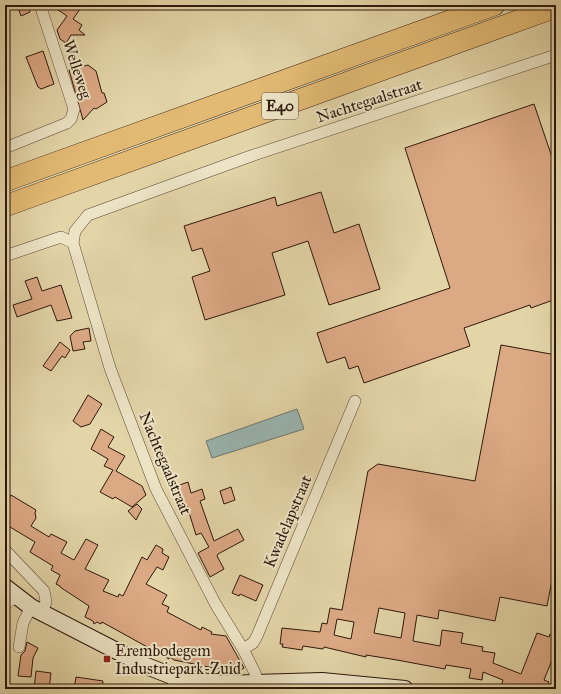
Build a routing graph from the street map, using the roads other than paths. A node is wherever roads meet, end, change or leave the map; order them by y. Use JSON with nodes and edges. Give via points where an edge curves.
{"nodes":[{"id":1,"x":40,"y":5,"type":"edge"},
{"id":2,"x":494,"y":5,"type":"edge"},
{"id":3,"x":556,"y":7,"type":"edge"},
{"id":4,"x":556,"y":55,"type":"edge"},
{"id":5,"x":5,"y":148,"type":"edge"},
{"id":6,"x":5,"y":181,"type":"edge"},
{"id":7,"x":5,"y":206,"type":"edge"},
{"id":8,"x":73,"y":243,"type":"junction"},
{"id":9,"x":5,"y":256,"type":"edge"},
{"id":10,"x":355,"y":401,"type":"dead end"},
{"id":11,"x":5,"y":550,"type":"edge"},
{"id":12,"x":9,"y":596,"type":"edge"},
{"id":13,"x":37,"y":609,"type":"junction"},
{"id":14,"x":19,"y":646,"type":"dead end"},
{"id":15,"x":243,"y":649,"type":"junction"},
{"id":16,"x":176,"y":684,"type":"edge"},
{"id":17,"x":258,"y":684,"type":"junction"},
{"id":18,"x":197,"y":686,"type":"edge"},
{"id":19,"x":405,"y":689,"type":"edge"}],
"edges":[{"from":1,"to":5,"type":"street","name":"Welleweg","via":[[74,114],[67,123]]},
{"from":2,"to":6,"type":"highway","number":"E40"},
{"from":3,"to":7,"type":"highway","number":"E40"},
{"from":4,"to":8,"type":"street","name":"Nachtegaalstraat","via":[[251,156],[88,215],[75,232]]},
{"from":8,"to":9,"type":"street","via":[[61,237]]},
{"from":8,"to":15,"type":"street","name":"Nachtegaalstraat","via":[[110,368],[156,489],[216,605]]},
{"from":10,"to":15,"type":"street","name":"Kwadelapstraat","via":[[257,636]]},
{"from":11,"to":13,"type":"street","via":[[44,591],[46,602]]},
{"from":12,"to":13,"type":"main road"},
{"from":13,"to":14,"type":"street","via":[[23,622]]},
{"from":13,"to":16,"type":"main road"},
{"from":15,"to":17,"type":"street","name":"Nachtegaalstraat"},
{"from":16,"to":18,"type":"main road"},
{"from":17,"to":18,"type":"main road"},
{"from":17,"to":19,"type":"main road","via":[[322,681]]}]}
